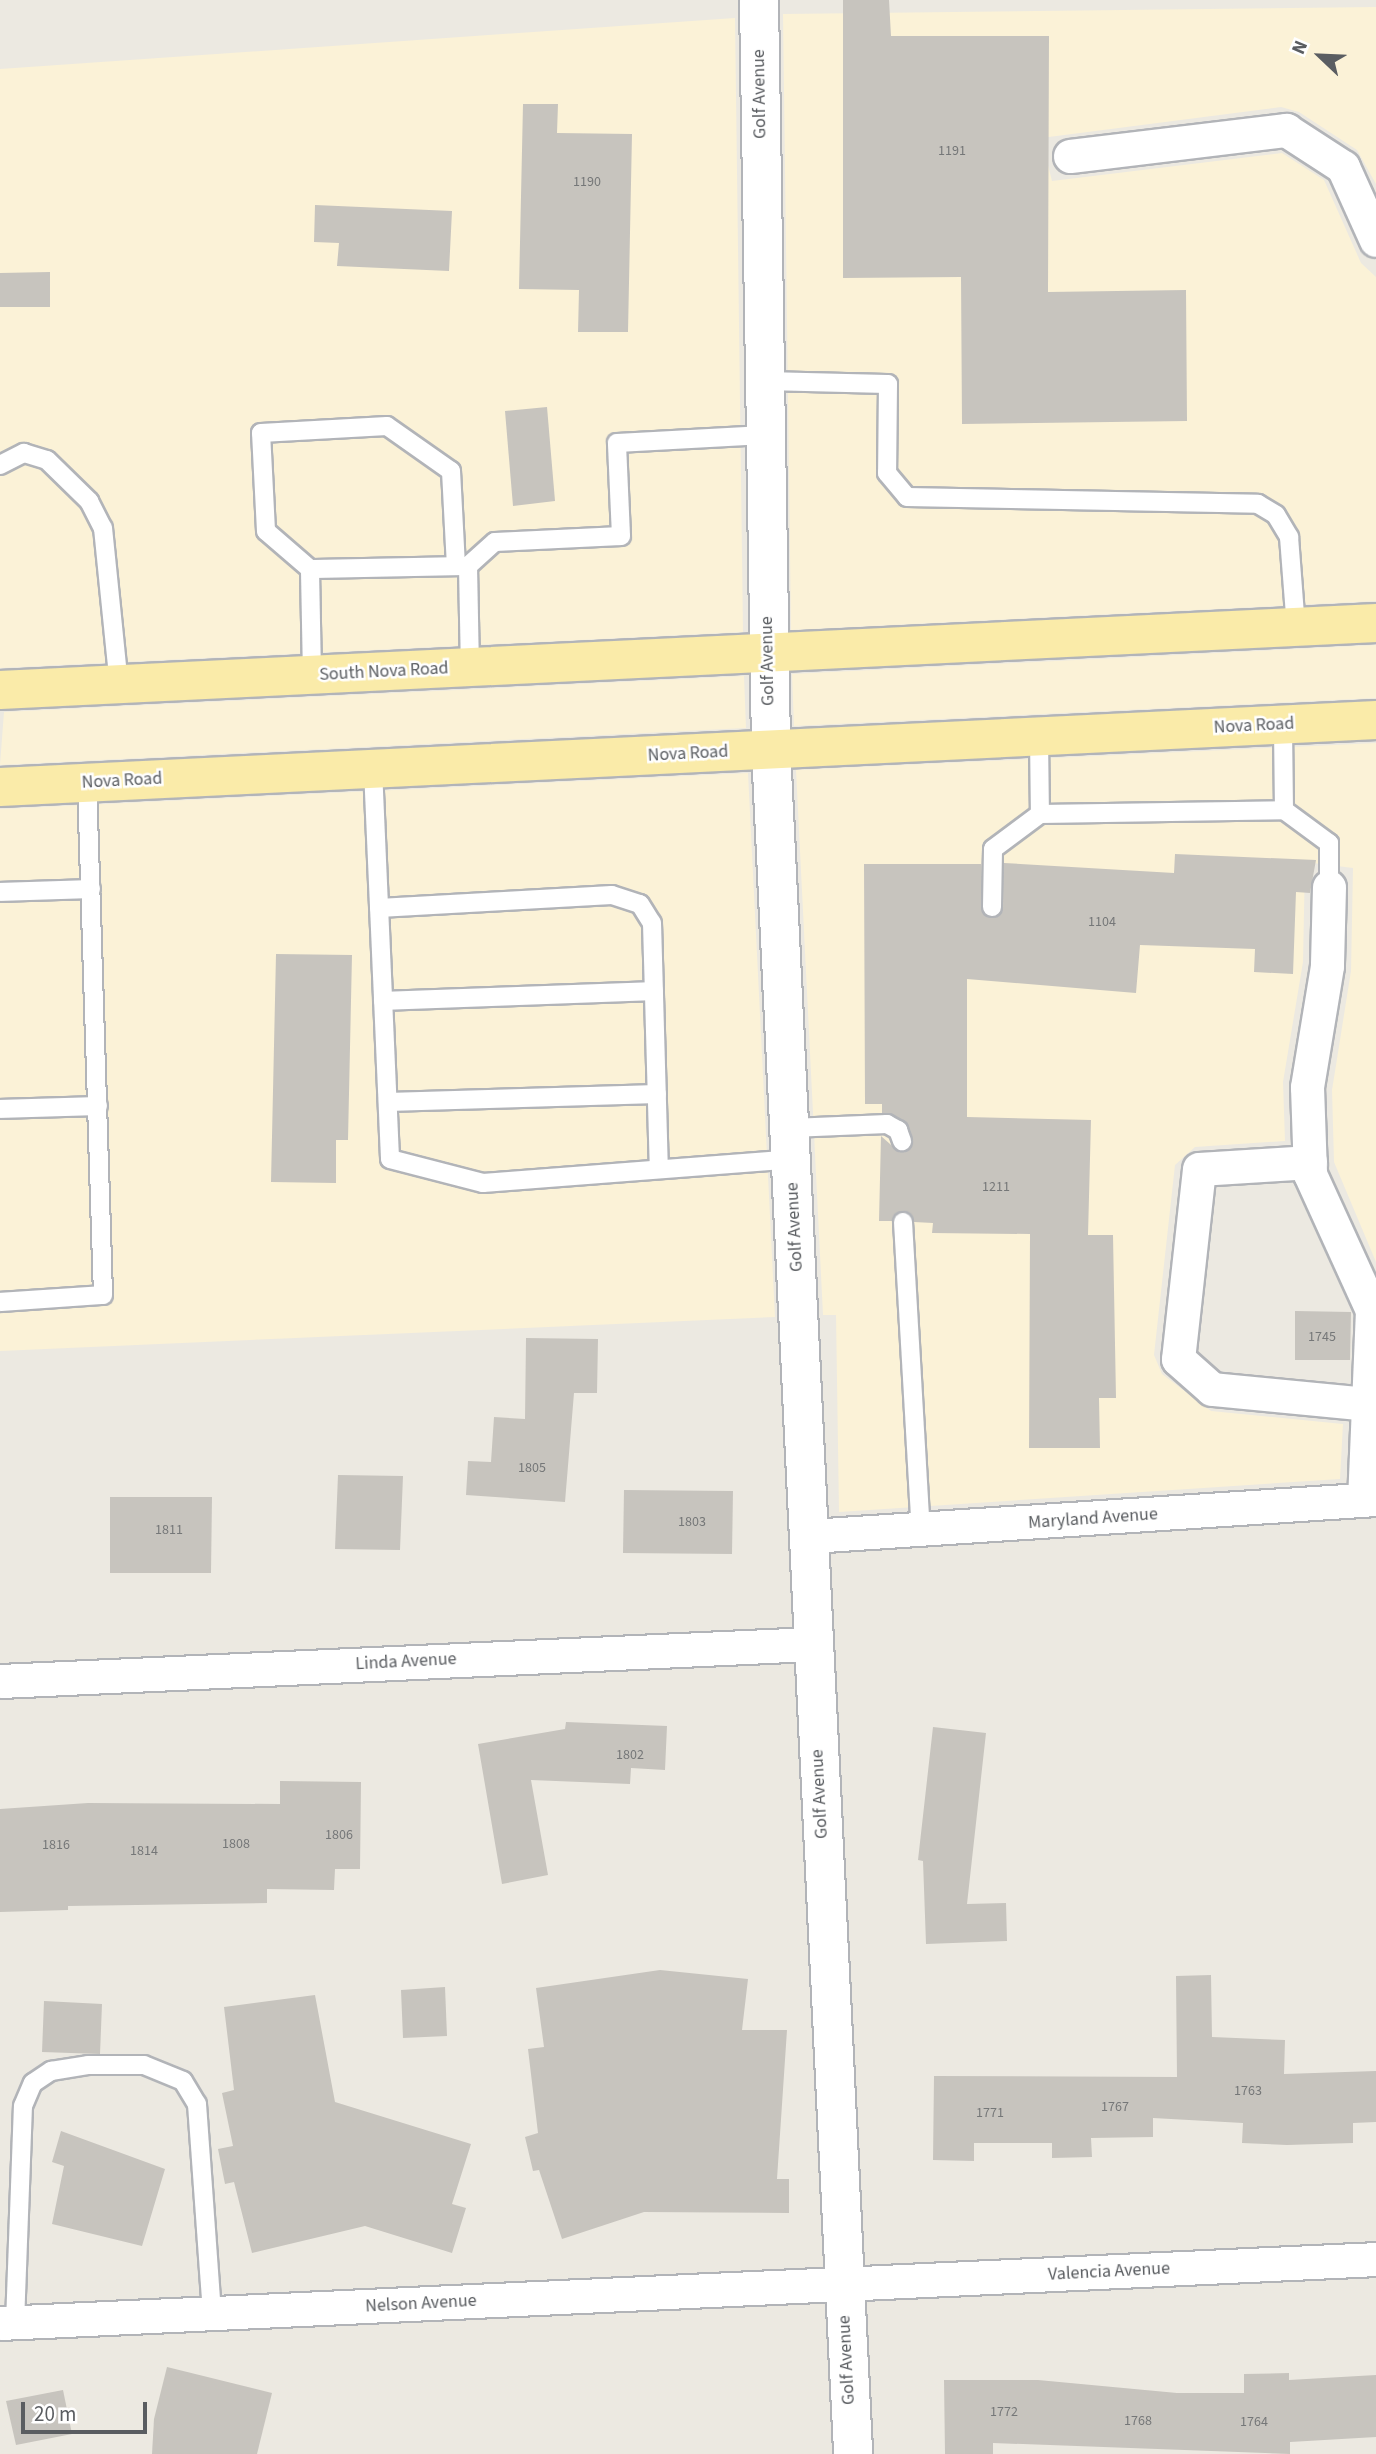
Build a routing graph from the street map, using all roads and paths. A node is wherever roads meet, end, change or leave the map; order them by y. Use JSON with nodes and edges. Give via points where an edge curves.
{"nodes":[{"id":1,"x":759,"y":0,"type":"edge"},
{"id":2,"x":1070,"y":156,"type":"dead end"},
{"id":3,"x":1376,"y":240,"type":"edge"},
{"id":4,"x":764,"y":381,"type":"junction"},
{"id":5,"x":765,"y":435,"type":"junction"},
{"id":6,"x":0,"y":465,"type":"edge"},
{"id":7,"x":462,"y":566,"type":"junction"},
{"id":8,"x":310,"y":569,"type":"junction"},
{"id":9,"x":1376,"y":623,"type":"edge"},
{"id":10,"x":1296,"y":627,"type":"junction"},
{"id":11,"x":768,"y":653,"type":"junction"},
{"id":12,"x":470,"y":667,"type":"junction"},
{"id":13,"x":313,"y":675,"type":"junction"},
{"id":14,"x":119,"y":685,"type":"junction"},
{"id":15,"x":0,"y":690,"type":"edge"},
{"id":16,"x":1376,"y":720,"type":"edge"},
{"id":17,"x":1283,"y":725,"type":"junction"},
{"id":18,"x":1039,"y":737,"type":"junction"},
{"id":19,"x":771,"y":750,"type":"junction"},
{"id":20,"x":373,"y":769,"type":"junction"},
{"id":21,"x":87,"y":783,"type":"junction"},
{"id":22,"x":0,"y":787,"type":"edge"},
{"id":23,"x":1284,"y":810,"type":"junction"},
{"id":24,"x":1040,"y":814,"type":"junction"},
{"id":25,"x":1329,"y":887,"type":"joint"},
{"id":26,"x":91,"y":889,"type":"junction"},
{"id":27,"x":0,"y":892,"type":"edge"},
{"id":28,"x":992,"y":907,"type":"dead end"},
{"id":29,"x":379,"y":908,"type":"junction"},
{"id":30,"x":654,"y":991,"type":"junction"},
{"id":31,"x":383,"y":1001,"type":"junction"},
{"id":32,"x":657,"y":1094,"type":"junction"},
{"id":33,"x":387,"y":1102,"type":"junction"},
{"id":34,"x":97,"y":1106,"type":"junction"},
{"id":35,"x":0,"y":1109,"type":"edge"},
{"id":36,"x":902,"y":1141,"type":"dead end"},
{"id":37,"x":791,"y":1143,"type":"junction"},
{"id":38,"x":1310,"y":1162,"type":"junction"},
{"id":39,"x":659,"y":1169,"type":"junction"},
{"id":40,"x":903,"y":1222,"type":"dead end"},
{"id":41,"x":0,"y":1302,"type":"edge"},
{"id":42,"x":1368,"y":1404,"type":"junction"},
{"id":43,"x":1370,"y":1499,"type":"edge"},
{"id":44,"x":921,"y":1531,"type":"junction"},
{"id":45,"x":810,"y":1536,"type":"junction"},
{"id":46,"x":813,"y":1644,"type":"junction"},
{"id":47,"x":0,"y":1681,"type":"edge"},
{"id":48,"x":1376,"y":2259,"type":"edge"},
{"id":49,"x":843,"y":2285,"type":"junction"},
{"id":50,"x":212,"y":2314,"type":"junction"},
{"id":51,"x":8,"y":2323,"type":"edge"},
{"id":52,"x":853,"y":2454,"type":"edge"}],
"edges":[{"from":1,"to":4,"type":"street","name":"Golf Avenue"},
{"from":2,"to":3,"type":"street","via":[[1286,130],[1343,167]]},
{"from":4,"to":5,"type":"street","name":"Golf Avenue"},
{"from":4,"to":10,"type":"lane","via":[[888,384],[887,473],[907,497],[1258,504],[1276,515],[1289,537]]},
{"from":5,"to":7,"type":"lane","via":[[617,443],[621,536],[495,542]]},
{"from":5,"to":11,"type":"street","name":"Golf Avenue"},
{"from":6,"to":14,"type":"lane","via":[[24,453],[47,460],[89,501],[103,528]]},
{"from":7,"to":8,"type":"lane"},
{"from":7,"to":8,"type":"lane","via":[[451,471],[387,426],[261,433],[266,531]]},
{"from":7,"to":12,"type":"lane"},
{"from":8,"to":13,"type":"lane"},
{"from":9,"to":10,"type":"main road"},
{"from":10,"to":11,"type":"main road"},
{"from":11,"to":12,"type":"main road","name":"South Nova Road"},
{"from":11,"to":19,"type":"street","name":"Golf Avenue"},
{"from":12,"to":13,"type":"main road","name":"South Nova Road"},
{"from":13,"to":14,"type":"main road","name":"South Nova Road"},
{"from":14,"to":15,"type":"main road","name":"South Nova Road"},
{"from":16,"to":17,"type":"main road","name":"Nova Road"},
{"from":17,"to":18,"type":"main road","name":"Nova Road"},
{"from":17,"to":23,"type":"lane"},
{"from":18,"to":19,"type":"main road","name":"Nova Road"},
{"from":18,"to":24,"type":"lane"},
{"from":19,"to":20,"type":"main road","name":"Nova Road"},
{"from":19,"to":37,"type":"street","name":"Golf Avenue"},
{"from":20,"to":21,"type":"main road","name":"Nova Road"},
{"from":20,"to":29,"type":"lane"},
{"from":21,"to":22,"type":"main road","name":"Nova Road"},
{"from":21,"to":26,"type":"lane"},
{"from":23,"to":24,"type":"lane"},
{"from":23,"to":25,"type":"lane","via":[[1329,843]]},
{"from":24,"to":28,"type":"lane","via":[[993,849]]},
{"from":25,"to":38,"type":"street","via":[[1327,966],[1307,1087]]},
{"from":26,"to":27,"type":"lane"},
{"from":26,"to":34,"type":"lane"},
{"from":29,"to":30,"type":"lane","via":[[612,895],[640,904],[652,923]]},
{"from":29,"to":31,"type":"lane"},
{"from":30,"to":31,"type":"lane"},
{"from":30,"to":32,"type":"lane"},
{"from":31,"to":33,"type":"lane"},
{"from":32,"to":33,"type":"lane"},
{"from":32,"to":39,"type":"lane"},
{"from":33,"to":39,"type":"lane","via":[[390,1159],[483,1183]]},
{"from":34,"to":35,"type":"lane"},
{"from":34,"to":41,"type":"lane","via":[[103,1295]]},
{"from":36,"to":37,"type":"lane","via":[[898,1130],[887,1124]]},
{"from":37,"to":39,"type":"lane"},
{"from":37,"to":45,"type":"street","name":"Golf Avenue"},
{"from":38,"to":42,"type":"street","via":[[1310,1174],[1372,1310]]},
{"from":38,"to":42,"type":"street","via":[[1199,1169],[1178,1359],[1212,1390]]},
{"from":40,"to":44,"type":"lane"},
{"from":42,"to":43,"type":"street"},
{"from":43,"to":44,"type":"street","name":"Maryland Avenue"},
{"from":44,"to":45,"type":"street","name":"Maryland Avenue"},
{"from":45,"to":46,"type":"street","name":"Golf Avenue"},
{"from":46,"to":47,"type":"street","name":"Linda Avenue"},
{"from":46,"to":49,"type":"street","name":"Golf Avenue"},
{"from":48,"to":49,"type":"street","name":"Valencia Avenue"},
{"from":49,"to":50,"type":"street","name":"Nelson Avenue"},
{"from":49,"to":52,"type":"street","name":"Golf Avenue"},
{"from":50,"to":51,"type":"street","name":"Nelson Avenue"},
{"from":50,"to":51,"type":"lane","via":[[197,2104],[183,2081],[144,2065],[88,2065],[51,2071],[33,2083],[23,2106]]}]}
